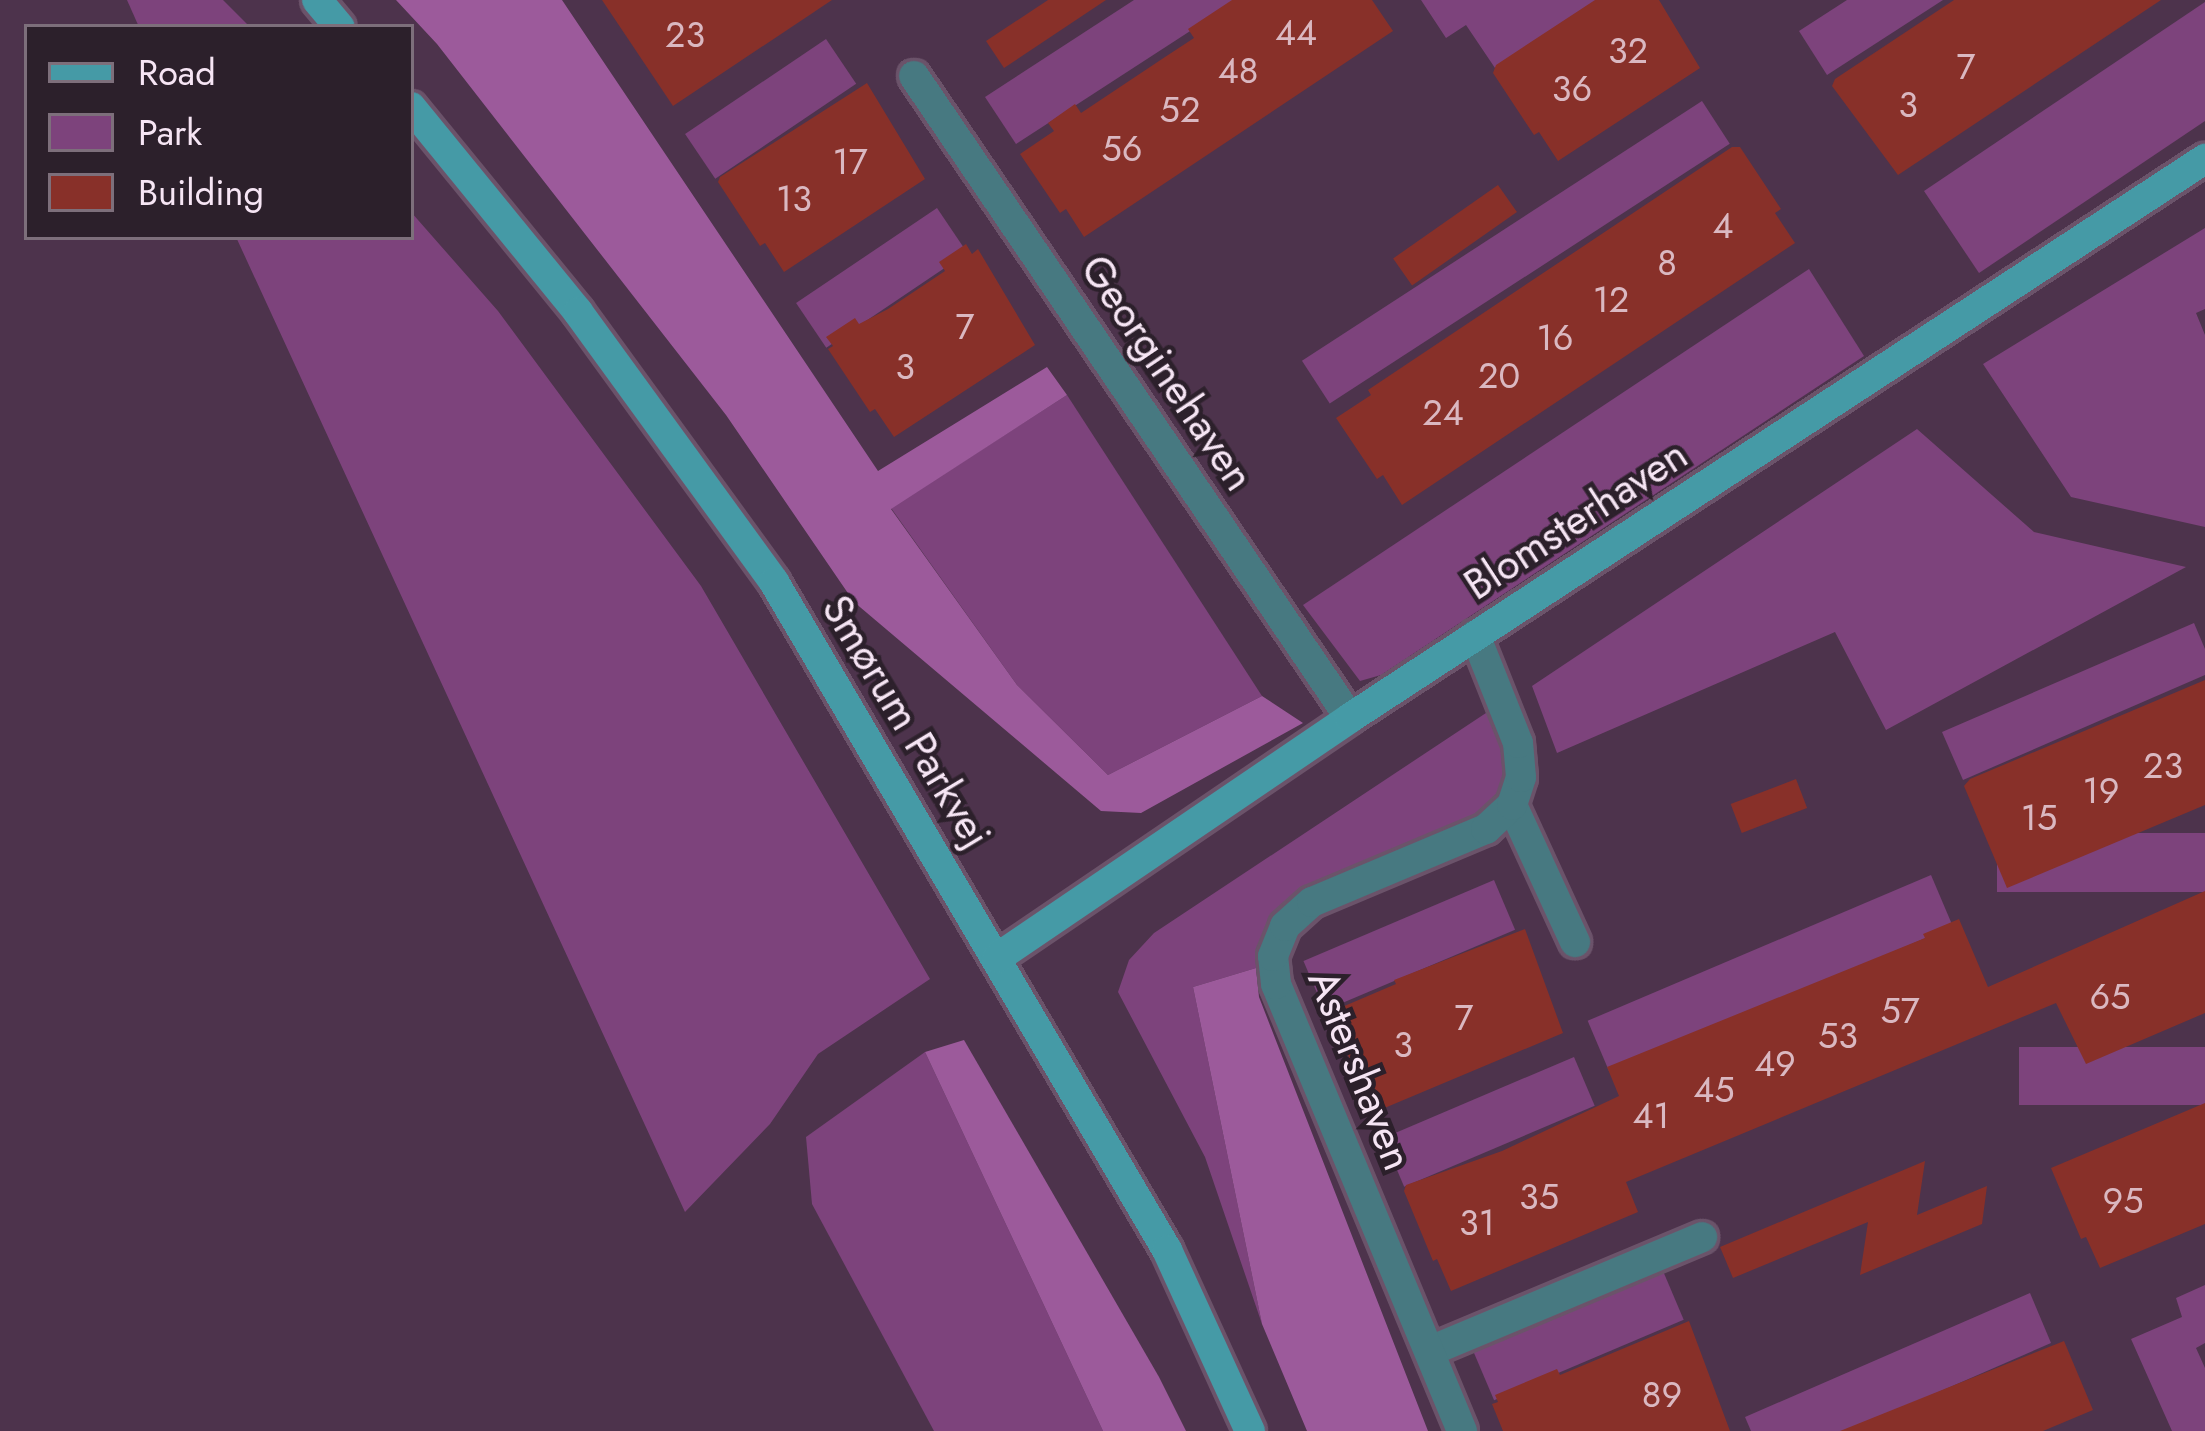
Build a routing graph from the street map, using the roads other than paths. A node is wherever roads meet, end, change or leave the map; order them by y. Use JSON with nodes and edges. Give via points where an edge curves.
{"nodes":[{"id":1,"x":316,"y":0,"type":"edge"},
{"id":2,"x":337,"y":24,"type":"edge"},
{"id":3,"x":914,"y":76,"type":"dead end"},
{"id":4,"x":414,"y":111,"type":"edge"},
{"id":5,"x":2205,"y":159,"type":"edge"},
{"id":6,"x":1475,"y":635,"type":"junction"},
{"id":7,"x":1350,"y":718,"type":"junction"},
{"id":8,"x":1512,"y":806,"type":"junction"},
{"id":9,"x":1575,"y":941,"type":"dead end"},
{"id":10,"x":997,"y":958,"type":"junction"},
{"id":11,"x":1702,"y":1237,"type":"dead end"},
{"id":12,"x":1430,"y":1351,"type":"junction"},
{"id":13,"x":1250,"y":1431,"type":"edge"},
{"id":14,"x":1462,"y":1431,"type":"edge"}],
"edges":[{"from":1,"to":2,"type":"street"},
{"from":3,"to":7,"type":"street","name":"Georginehaven"},
{"from":4,"to":10,"type":"street","name":"Smørum Parkvej","via":[[578,312],[774,582]]},
{"from":5,"to":6,"type":"street","name":"Blomsterhaven"},
{"from":6,"to":7,"type":"street","name":"Blomsterhaven"},
{"from":6,"to":8,"type":"street","via":[[1518,743],[1521,777]]},
{"from":7,"to":10,"type":"street","name":"Blomsterhaven"},
{"from":8,"to":9,"type":"street"},
{"from":8,"to":12,"type":"street","name":"Astershaven","via":[[1486,829],[1312,902],[1285,926],[1273,956],[1276,984]]},
{"from":10,"to":13,"type":"street","name":"Smørum Parkvej","via":[[1167,1250]]},
{"from":11,"to":12,"type":"street"},
{"from":12,"to":14,"type":"street","name":"Astershaven"}]}
